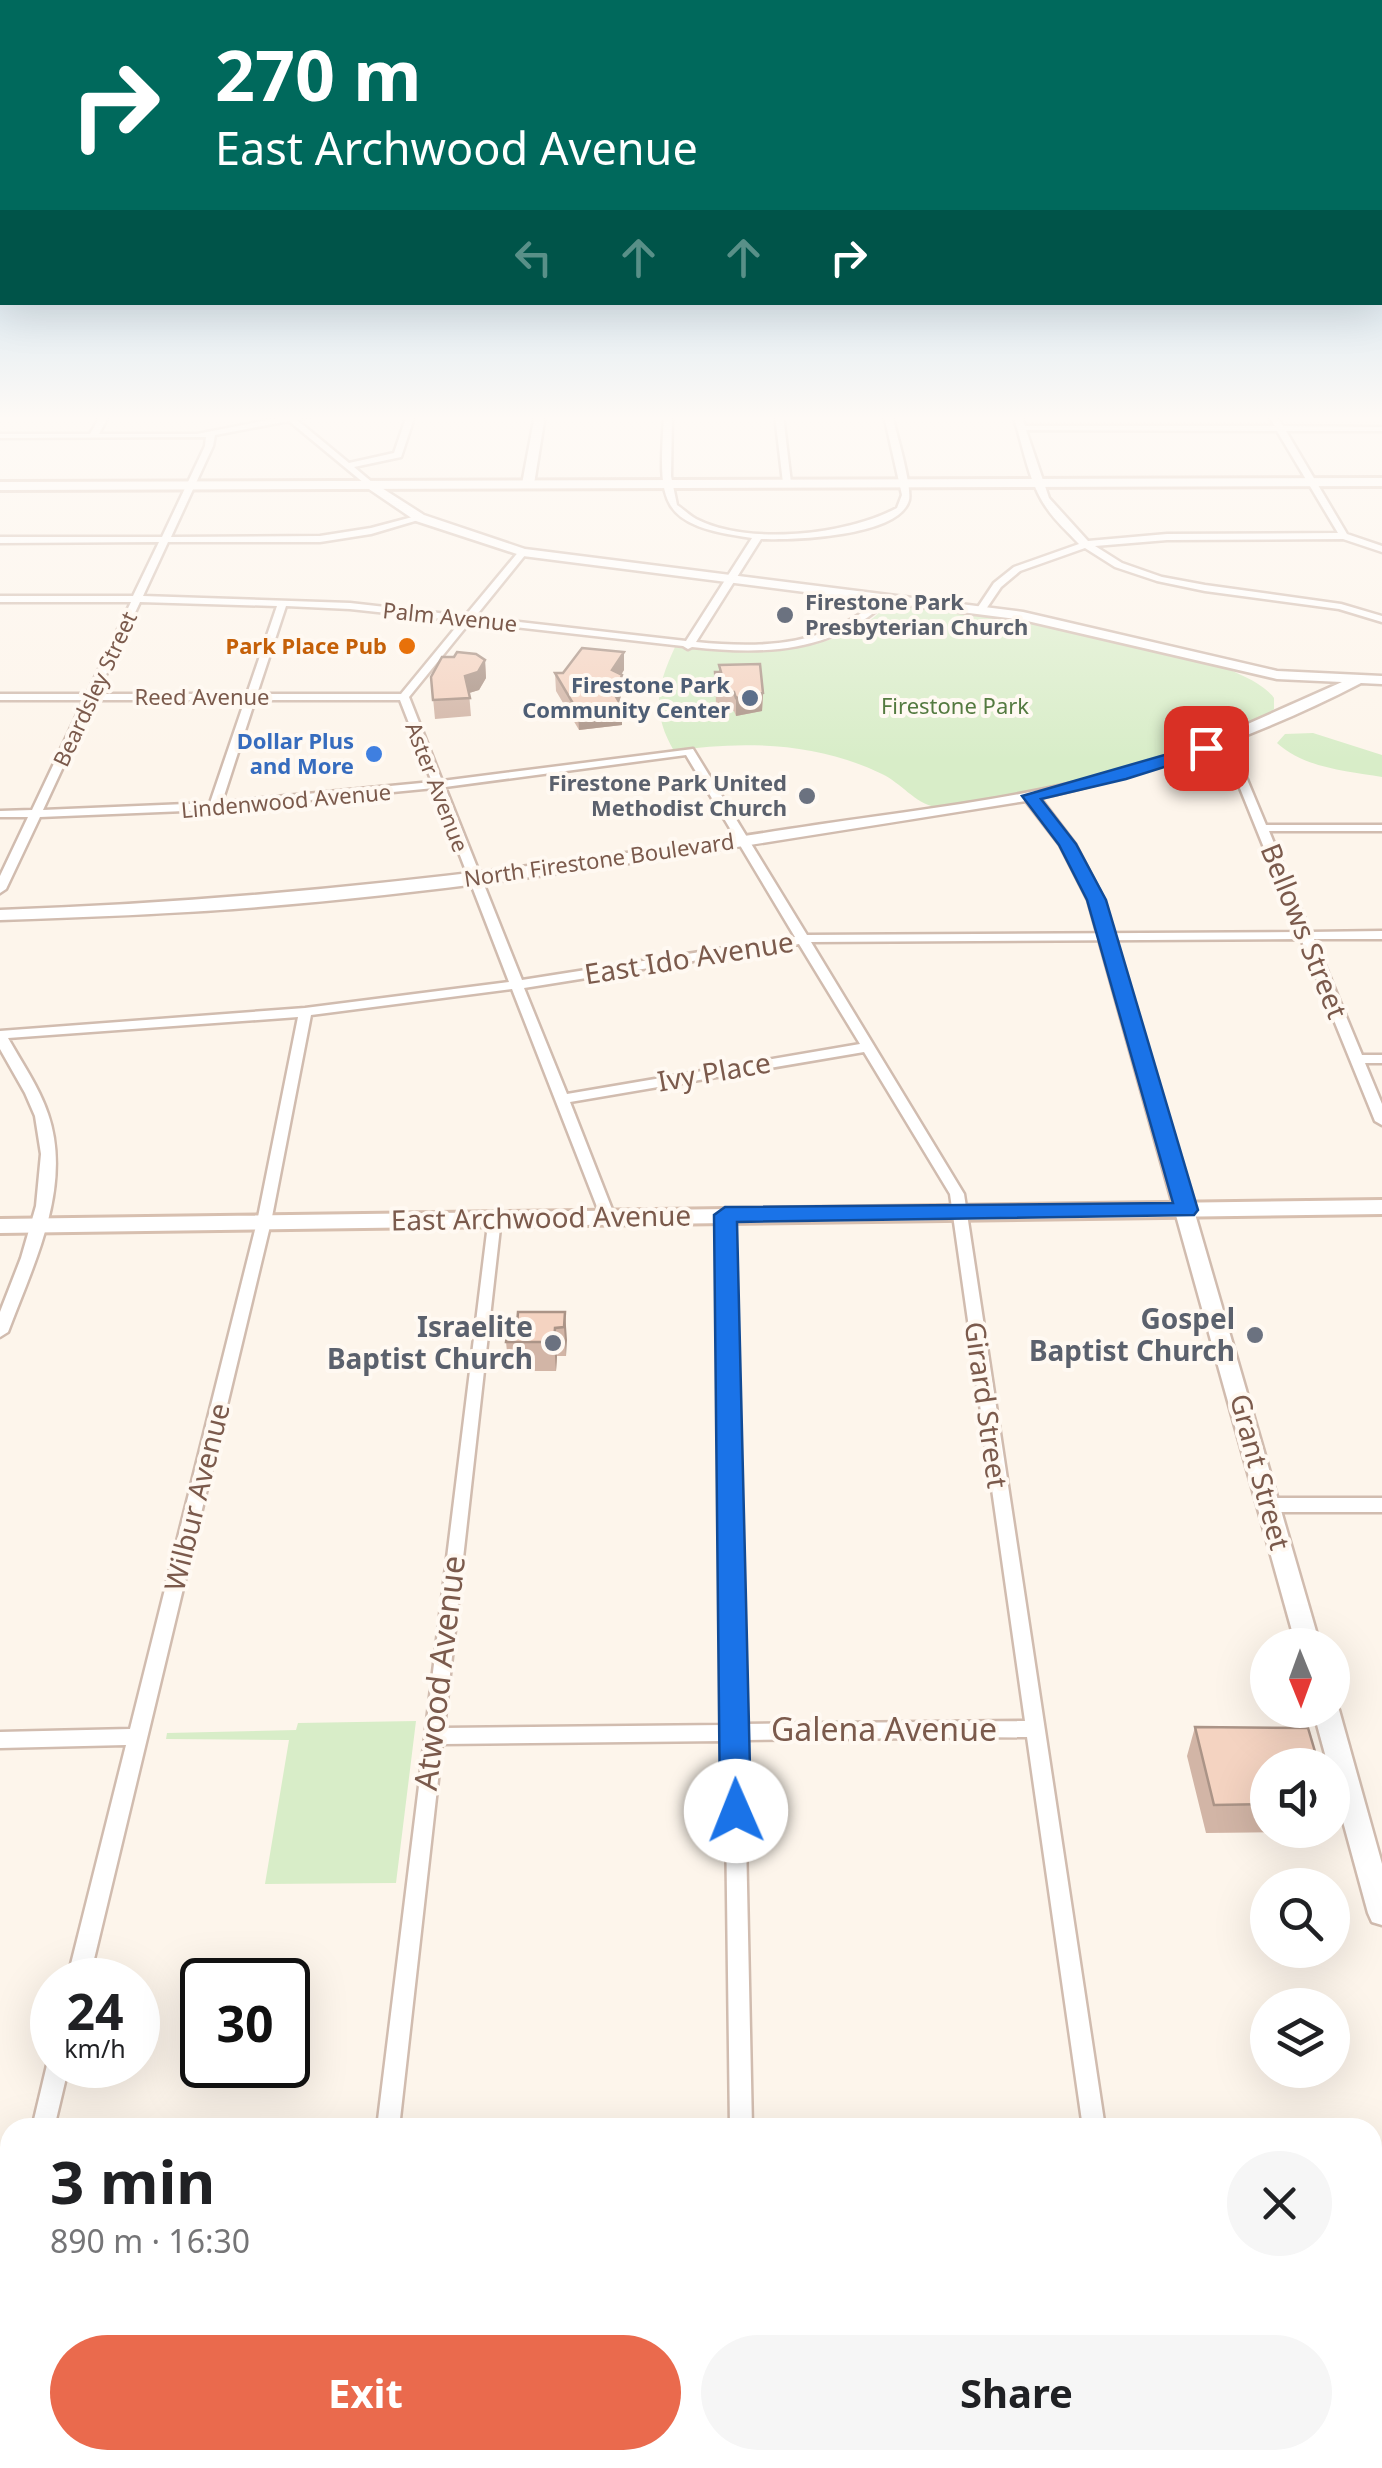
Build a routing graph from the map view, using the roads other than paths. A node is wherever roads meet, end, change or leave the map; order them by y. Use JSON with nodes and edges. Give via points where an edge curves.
{"nodes":[{"id":1,"x":169,"y":530,"type":"edge"},
{"id":2,"x":374,"y":530,"type":"edge"},
{"id":3,"x":451,"y":530,"type":"edge"},
{"id":4,"x":738,"y":530,"type":"edge"},
{"id":5,"x":847,"y":530,"type":"edge"},
{"id":6,"x":1072,"y":530,"type":"edge"},
{"id":7,"x":1341,"y":530,"type":"edge"},
{"id":8,"x":759,"y":535,"type":"junction"},
{"id":9,"x":1344,"y":536,"type":"junction"},
{"id":10,"x":0,"y":540,"type":"edge"},
{"id":11,"x":165,"y":540,"type":"junction"},
{"id":12,"x":1088,"y":544,"type":"junction"},
{"id":13,"x":1382,"y":548,"type":"edge"},
{"id":14,"x":523,"y":552,"type":"junction"},
{"id":15,"x":730,"y":580,"type":"junction"},
{"id":16,"x":138,"y":598,"type":"junction"},
{"id":17,"x":886,"y":598,"type":"junction"},
{"id":18,"x":0,"y":599,"type":"edge"},
{"id":19,"x":283,"y":602,"type":"junction"},
{"id":20,"x":981,"y":610,"type":"junction"},
{"id":21,"x":468,"y":618,"type":"junction"},
{"id":22,"x":1382,"y":618,"type":"edge"},
{"id":23,"x":688,"y":646,"type":"junction"},
{"id":24,"x":1252,"y":671,"type":"junction"},
{"id":25,"x":1356,"y":680,"type":"junction"},
{"id":26,"x":1382,"y":680,"type":"edge"},
{"id":27,"x":250,"y":696,"type":"junction"},
{"id":28,"x":0,"y":697,"type":"edge"},
{"id":29,"x":91,"y":697,"type":"junction"},
{"id":30,"x":404,"y":697,"type":"junction"},
{"id":31,"x":1284,"y":712,"type":"junction"},
{"id":32,"x":1226,"y":741,"type":"junction"},
{"id":33,"x":688,"y":750,"type":"joint"},
{"id":34,"x":437,"y":786,"type":"junction"},
{"id":35,"x":1030,"y":796,"type":"junction"},
{"id":36,"x":214,"y":808,"type":"junction"},
{"id":37,"x":0,"y":814,"type":"edge"},
{"id":38,"x":36,"y":814,"type":"junction"},
{"id":39,"x":1262,"y":828,"type":"junction"},
{"id":40,"x":1382,"y":828,"type":"edge"},
{"id":41,"x":741,"y":838,"type":"junction"},
{"id":42,"x":472,"y":879,"type":"junction"},
{"id":43,"x":0,"y":889,"type":"edge"},
{"id":44,"x":0,"y":914,"type":"edge"},
{"id":45,"x":1382,"y":934,"type":"edge"},
{"id":46,"x":1304,"y":935,"type":"junction"},
{"id":47,"x":1108,"y":936,"type":"junction"},
{"id":48,"x":802,"y":940,"type":"junction"},
{"id":49,"x":516,"y":985,"type":"junction"},
{"id":50,"x":304,"y":1012,"type":"junction"},
{"id":51,"x":0,"y":1036,"type":"edge"},
{"id":52,"x":866,"y":1046,"type":"junction"},
{"id":53,"x":1356,"y":1059,"type":"junction"},
{"id":54,"x":1382,"y":1059,"type":"edge"},
{"id":55,"x":561,"y":1099,"type":"junction"},
{"id":56,"x":1382,"y":1121,"type":"edge"},
{"id":57,"x":1382,"y":1207,"type":"edge"},
{"id":58,"x":1186,"y":1210,"type":"junction"},
{"id":59,"x":960,"y":1211,"type":"junction"},
{"id":60,"x":725,"y":1215,"type":"junction"},
{"id":61,"x":608,"y":1217,"type":"junction"},
{"id":62,"x":494,"y":1220,"type":"junction"},
{"id":63,"x":264,"y":1222,"type":"junction"},
{"id":64,"x":0,"y":1226,"type":"edge"},
{"id":65,"x":39,"y":1226,"type":"junction"},
{"id":66,"x":0,"y":1332,"type":"edge"},
{"id":67,"x":1382,"y":1505,"type":"edge"},
{"id":68,"x":1269,"y":1506,"type":"junction"},
{"id":69,"x":1303,"y":1628,"type":"edge"},
{"id":70,"x":1331,"y":1728,"type":"edge"},
{"id":71,"x":1033,"y":1729,"type":"junction"},
{"id":72,"x":734,"y":1732,"type":"junction"},
{"id":73,"x":434,"y":1736,"type":"junction"},
{"id":74,"x":137,"y":1738,"type":"junction"},
{"id":75,"x":0,"y":1740,"type":"edge"},
{"id":76,"x":1382,"y":1913,"type":"edge"},
{"id":77,"x":83,"y":1958,"type":"edge"},
{"id":78,"x":53,"y":2088,"type":"edge"},
{"id":79,"x":45,"y":2118,"type":"edge"},
{"id":80,"x":389,"y":2118,"type":"edge"},
{"id":81,"x":740,"y":2118,"type":"edge"},
{"id":82,"x":1092,"y":2118,"type":"edge"}],
"edges":[{"from":1,"to":11,"type":"street","name":"Beardsley Street"},
{"from":2,"to":11,"type":"street","via":[[320,538]]},
{"from":3,"to":14,"type":"street"},
{"from":4,"to":8,"type":"street"},
{"from":5,"to":8,"type":"street"},
{"from":6,"to":12,"type":"street"},
{"from":7,"to":9,"type":"street"},
{"from":8,"to":15,"type":"street"},
{"from":9,"to":12,"type":"street"},
{"from":9,"to":13,"type":"street"},
{"from":10,"to":11,"type":"street"},
{"from":11,"to":16,"type":"street","name":"Beardsley Street"},
{"from":12,"to":20,"type":"street","via":[[1017,569]]},
{"from":12,"to":22,"type":"street","via":[[1160,580],[1336,605]]},
{"from":14,"to":15,"type":"street"},
{"from":14,"to":21,"type":"street","name":"Aster Avenue"},
{"from":15,"to":17,"type":"street"},
{"from":15,"to":23,"type":"street"},
{"from":16,"to":18,"type":"street","name":"Palm Avenue"},
{"from":16,"to":19,"type":"street","name":"Palm Avenue"},
{"from":16,"to":29,"type":"street","name":"Beardsley Street"},
{"from":17,"to":20,"type":"street"},
{"from":17,"to":23,"type":"street","name":"Palm Avenue","via":[[851,626],[815,640],[753,649]]},
{"from":19,"to":21,"type":"street","name":"Palm Avenue"},
{"from":19,"to":27,"type":"street"},
{"from":20,"to":24,"type":"street","via":[[1105,632]]},
{"from":21,"to":23,"type":"street","name":"Palm Avenue"},
{"from":21,"to":30,"type":"street","name":"Aster Avenue"},
{"from":24,"to":25,"type":"street"},
{"from":24,"to":31,"type":"street","via":[[1279,691]]},
{"from":25,"to":26,"type":"street"},
{"from":25,"to":31,"type":"street","name":"North Firestone Boulevard"},
{"from":27,"to":29,"type":"street","name":"Reed Avenue"},
{"from":27,"to":30,"type":"street","name":"Reed Avenue"},
{"from":27,"to":36,"type":"street"},
{"from":28,"to":29,"type":"street","name":"Reed Avenue"},
{"from":29,"to":38,"type":"street","name":"Beardsley Street"},
{"from":30,"to":34,"type":"street","name":"Aster Avenue"},
{"from":31,"to":32,"type":"street","name":"North Firestone Boulevard"},
{"from":32,"to":35,"type":"street","name":"North Firestone Boulevard"},
{"from":32,"to":39,"type":"street","name":"Bellows Street"},
{"from":33,"to":34,"type":"street","name":"Lindenwood Avenue"},
{"from":33,"to":41,"type":"street","name":"Girard Street"},
{"from":34,"to":36,"type":"street","name":"Lindenwood Avenue"},
{"from":34,"to":42,"type":"street","name":"Aster Avenue"},
{"from":35,"to":41,"type":"street","name":"North Firestone Boulevard"},
{"from":35,"to":47,"type":"street","name":"Grant Street","via":[[1080,866]]},
{"from":36,"to":38,"type":"street","name":"Lindenwood Avenue"},
{"from":37,"to":38,"type":"street","name":"Lindenwood Avenue"},
{"from":38,"to":43,"type":"street","name":"Beardsley Street"},
{"from":39,"to":40,"type":"street"},
{"from":39,"to":46,"type":"street","name":"Bellows Street"},
{"from":41,"to":42,"type":"street","name":"North Firestone Boulevard"},
{"from":41,"to":48,"type":"street","name":"Girard Street"},
{"from":42,"to":44,"type":"street","name":"North Firestone Boulevard","via":[[212,907]]},
{"from":42,"to":49,"type":"street","name":"Aster Avenue"},
{"from":45,"to":46,"type":"street","name":"East Ido Avenue"},
{"from":46,"to":47,"type":"street","name":"East Ido Avenue"},
{"from":46,"to":53,"type":"street","name":"Bellows Street"},
{"from":47,"to":48,"type":"street","name":"East Ido Avenue"},
{"from":47,"to":58,"type":"street","name":"Grant Street"},
{"from":48,"to":49,"type":"street","name":"East Ido Avenue"},
{"from":48,"to":52,"type":"street","name":"Girard Street"},
{"from":49,"to":50,"type":"street","name":"East Ido Avenue"},
{"from":49,"to":55,"type":"street","name":"Aster Avenue"},
{"from":50,"to":51,"type":"street","name":"East Ido Avenue"},
{"from":50,"to":63,"type":"street","name":"Wilbur Avenue"},
{"from":51,"to":65,"type":"street","via":[[45,1130],[47,1186]]},
{"from":52,"to":55,"type":"street","name":"Ivy Place"},
{"from":52,"to":59,"type":"street","name":"Girard Street","via":[[957,1194]]},
{"from":53,"to":54,"type":"street"},
{"from":53,"to":56,"type":"street","name":"Bellows Street"},
{"from":55,"to":61,"type":"street","name":"Aster Avenue"},
{"from":57,"to":58,"type":"main road","name":"East Archwood Avenue"},
{"from":58,"to":59,"type":"main road","name":"East Archwood Avenue"},
{"from":58,"to":68,"type":"street","name":"Grant Street"},
{"from":59,"to":60,"type":"main road","name":"East Archwood Avenue"},
{"from":59,"to":71,"type":"street","name":"Girard Street"},
{"from":60,"to":61,"type":"main road","name":"East Archwood Avenue"},
{"from":60,"to":72,"type":"street"},
{"from":61,"to":62,"type":"main road","name":"East Archwood Avenue"},
{"from":62,"to":63,"type":"main road","name":"East Archwood Avenue"},
{"from":62,"to":73,"type":"street","name":"Atwood Avenue"},
{"from":63,"to":65,"type":"main road","name":"East Archwood Avenue"},
{"from":63,"to":74,"type":"street","name":"Wilbur Avenue"},
{"from":64,"to":65,"type":"main road","name":"East Archwood Avenue"},
{"from":65,"to":66,"type":"street"},
{"from":67,"to":68,"type":"street"},
{"from":68,"to":69,"type":"street","name":"Grant Street"},
{"from":70,"to":76,"type":"street"},
{"from":71,"to":72,"type":"street","name":"Galena Avenue"},
{"from":71,"to":82,"type":"street","name":"Girard Street"},
{"from":72,"to":73,"type":"street","name":"Galena Avenue"},
{"from":72,"to":81,"type":"street"},
{"from":73,"to":80,"type":"street","name":"Atwood Avenue"},
{"from":74,"to":75,"type":"street"},
{"from":74,"to":77,"type":"street","name":"Wilbur Avenue"},
{"from":78,"to":79,"type":"street"}]}
